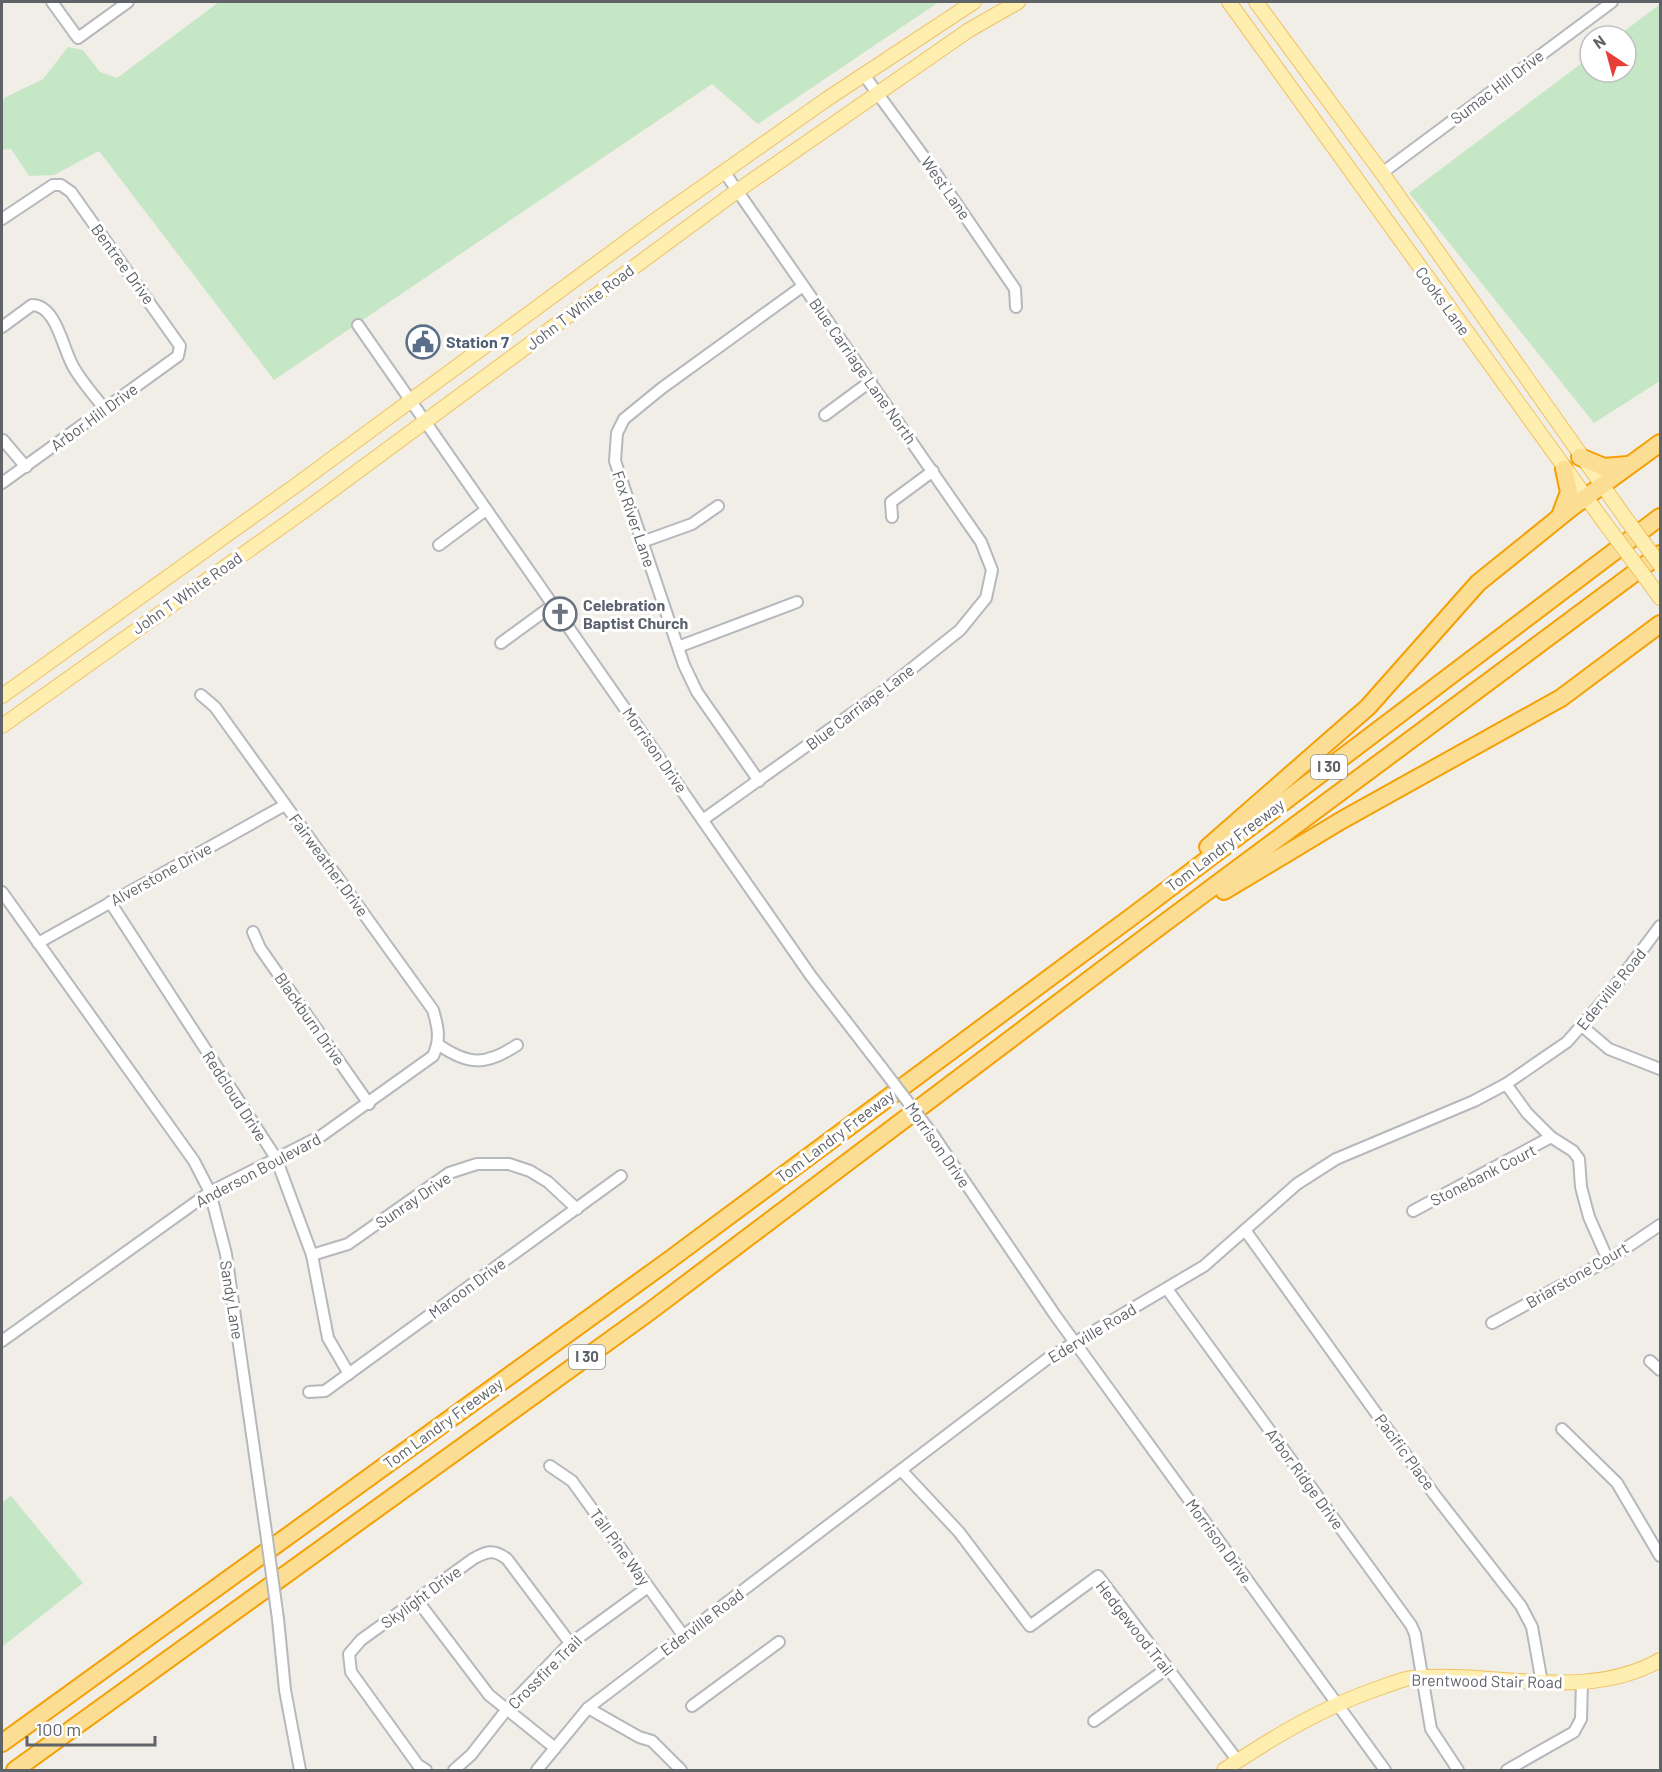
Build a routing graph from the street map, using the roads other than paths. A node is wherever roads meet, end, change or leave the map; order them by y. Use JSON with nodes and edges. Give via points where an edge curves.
{"nodes":[{"id":1,"x":52,"y":2,"type":"edge"},
{"id":2,"x":128,"y":2,"type":"edge"},
{"id":3,"x":974,"y":2,"type":"edge"},
{"id":4,"x":1018,"y":2,"type":"edge"},
{"id":5,"x":1229,"y":2,"type":"edge"},
{"id":6,"x":1256,"y":2,"type":"edge"},
{"id":7,"x":1612,"y":2,"type":"edge"},
{"id":8,"x":864,"y":75,"type":"junction"},
{"id":9,"x":1317,"y":83,"type":"junction"},
{"id":10,"x":878,"y":94,"type":"junction"},
{"id":11,"x":1297,"y":98,"type":"junction"},
{"id":12,"x":725,"y":173,"type":"junction"},
{"id":13,"x":1382,"y":173,"type":"junction"},
{"id":14,"x":737,"y":190,"type":"junction"},
{"id":15,"x":2,"y":219,"type":"edge"},
{"id":16,"x":1428,"y":238,"type":"junction"},
{"id":17,"x":1407,"y":252,"type":"junction"},
{"id":18,"x":803,"y":286,"type":"junction"},
{"id":19,"x":1016,"y":307,"type":"dead end"},
{"id":20,"x":358,"y":325,"type":"dead end"},
{"id":21,"x":2,"y":327,"type":"edge"},
{"id":22,"x":180,"y":346,"type":"joint"},
{"id":23,"x":1483,"y":356,"type":"junction"},
{"id":24,"x":1524,"y":374,"type":"junction"},
{"id":25,"x":871,"y":381,"type":"junction"},
{"id":26,"x":409,"y":400,"type":"junction"},
{"id":27,"x":105,"y":409,"type":"junction"},
{"id":28,"x":825,"y":415,"type":"dead end"},
{"id":29,"x":423,"y":421,"type":"junction"},
{"id":30,"x":3,"y":440,"type":"dead end"},
{"id":31,"x":1660,"y":443,"type":"edge"},
{"id":32,"x":1580,"y":457,"type":"junction"},
{"id":33,"x":1629,"y":465,"type":"junction"},
{"id":34,"x":26,"y":467,"type":"junction"},
{"id":35,"x":1564,"y":469,"type":"junction"},
{"id":36,"x":933,"y":471,"type":"junction"},
{"id":37,"x":2,"y":483,"type":"edge"},
{"id":38,"x":1601,"y":485,"type":"junction"},
{"id":39,"x":1585,"y":497,"type":"junction"},
{"id":40,"x":718,"y":506,"type":"dead end"},
{"id":41,"x":486,"y":510,"type":"junction"},
{"id":42,"x":892,"y":517,"type":"dead end"},
{"id":43,"x":1560,"y":517,"type":"junction"},
{"id":44,"x":1660,"y":517,"type":"edge"},
{"id":45,"x":642,"y":542,"type":"junction"},
{"id":46,"x":439,"y":545,"type":"dead end"},
{"id":47,"x":1660,"y":554,"type":"edge"},
{"id":48,"x":1660,"y":565,"type":"edge"},
{"id":49,"x":992,"y":573,"type":"joint"},
{"id":50,"x":1658,"y":595,"type":"edge"},
{"id":51,"x":797,"y":602,"type":"dead end"},
{"id":52,"x":553,"y":605,"type":"junction"},
{"id":53,"x":1660,"y":624,"type":"edge"},
{"id":54,"x":1660,"y":637,"type":"edge"},
{"id":55,"x":1640,"y":640,"type":"junction"},
{"id":56,"x":501,"y":643,"type":"dead end"},
{"id":57,"x":678,"y":647,"type":"junction"},
{"id":58,"x":201,"y":695,"type":"dead end"},
{"id":59,"x":2,"y":696,"type":"edge"},
{"id":60,"x":2,"y":726,"type":"edge"},
{"id":61,"x":759,"y":781,"type":"junction"},
{"id":62,"x":285,"y":805,"type":"junction"},
{"id":63,"x":704,"y":819,"type":"junction"},
{"id":64,"x":2,"y":892,"type":"edge"},
{"id":65,"x":110,"y":902,"type":"junction"},
{"id":66,"x":1134,"y":915,"type":"junction"},
{"id":67,"x":1660,"y":926,"type":"edge"},
{"id":68,"x":253,"y":932,"type":"dead end"},
{"id":69,"x":1151,"y":933,"type":"junction"},
{"id":70,"x":38,"y":943,"type":"junction"},
{"id":71,"x":1583,"y":1027,"type":"junction"},
{"id":72,"x":439,"y":1045,"type":"junction"},
{"id":73,"x":517,"y":1045,"type":"dead end"},
{"id":74,"x":1660,"y":1069,"type":"edge"},
{"id":75,"x":1506,"y":1084,"type":"junction"},
{"id":76,"x":369,"y":1104,"type":"junction"},
{"id":77,"x":1551,"y":1137,"type":"junction"},
{"id":78,"x":276,"y":1158,"type":"junction"},
{"id":79,"x":621,"y":1176,"type":"dead end"},
{"id":80,"x":210,"y":1192,"type":"junction"},
{"id":81,"x":577,"y":1209,"type":"junction"},
{"id":82,"x":1413,"y":1211,"type":"dead end"},
{"id":83,"x":1660,"y":1224,"type":"edge"},
{"id":84,"x":1245,"y":1230,"type":"junction"},
{"id":85,"x":312,"y":1256,"type":"junction"},
{"id":86,"x":1608,"y":1260,"type":"junction"},
{"id":87,"x":1167,"y":1288,"type":"junction"},
{"id":88,"x":1492,"y":1323,"type":"dead end"},
{"id":89,"x":2,"y":1341,"type":"edge"},
{"id":90,"x":1076,"y":1341,"type":"junction"},
{"id":91,"x":1650,"y":1361,"type":"dead end"},
{"id":92,"x":1660,"y":1370,"type":"edge"},
{"id":93,"x":349,"y":1374,"type":"junction"},
{"id":94,"x":309,"y":1392,"type":"dead end"},
{"id":95,"x":1562,"y":1429,"type":"dead end"},
{"id":96,"x":550,"y":1466,"type":"dead end"},
{"id":97,"x":902,"y":1471,"type":"junction"},
{"id":98,"x":1660,"y":1557,"type":"edge"},
{"id":99,"x":648,"y":1587,"type":"junction"},
{"id":100,"x":417,"y":1600,"type":"junction"},
{"id":101,"x":683,"y":1635,"type":"junction"},
{"id":102,"x":779,"y":1642,"type":"dead end"},
{"id":103,"x":570,"y":1643,"type":"junction"},
{"id":104,"x":1660,"y":1660,"type":"edge"},
{"id":105,"x":1167,"y":1669,"type":"junction"},
{"id":106,"x":1422,"y":1678,"type":"junction"},
{"id":107,"x":1582,"y":1681,"type":"junction"},
{"id":108,"x":1542,"y":1683,"type":"junction"},
{"id":109,"x":1337,"y":1704,"type":"junction"},
{"id":110,"x":693,"y":1706,"type":"dead end"},
{"id":111,"x":588,"y":1708,"type":"junction"},
{"id":112,"x":505,"y":1711,"type":"junction"},
{"id":113,"x":1094,"y":1721,"type":"dead end"},
{"id":114,"x":2,"y":1743,"type":"edge"},
{"id":115,"x":555,"y":1748,"type":"junction"},
{"id":116,"x":1238,"y":1761,"type":"junction"},
{"id":117,"x":15,"y":1770,"type":"edge"},
{"id":118,"x":300,"y":1770,"type":"edge"},
{"id":119,"x":426,"y":1770,"type":"edge"},
{"id":120,"x":454,"y":1770,"type":"edge"},
{"id":121,"x":537,"y":1770,"type":"edge"},
{"id":122,"x":681,"y":1770,"type":"edge"},
{"id":123,"x":1224,"y":1770,"type":"edge"},
{"id":124,"x":1385,"y":1770,"type":"edge"},
{"id":125,"x":1458,"y":1770,"type":"edge"},
{"id":126,"x":1507,"y":1770,"type":"edge"}],
"edges":[{"from":1,"to":2,"type":"street","via":[[78,38]]},
{"from":3,"to":8,"type":"main road","name":"John T White Road"},
{"from":4,"to":10,"type":"main road","name":"John T White Road","via":[[969,30]]},
{"from":5,"to":11,"type":"main road","name":"Cooks Lane"},
{"from":6,"to":9,"type":"main road","name":"Cooks Lane"},
{"from":7,"to":13,"type":"street","name":"Sumac Hill Drive"},
{"from":8,"to":10,"type":"street","name":"West Lane"},
{"from":8,"to":12,"type":"main road","name":"John T White Road"},
{"from":9,"to":11,"type":"main road"},
{"from":9,"to":13,"type":"main road","name":"Cooks Lane"},
{"from":10,"to":14,"type":"main road","name":"John T White Road"},
{"from":10,"to":19,"type":"street","name":"West Lane","via":[[1015,290]]},
{"from":11,"to":17,"type":"main road","name":"Cooks Lane"},
{"from":12,"to":14,"type":"street","name":"Blue Carriage Lane North"},
{"from":12,"to":26,"type":"main road","name":"John T White Road"},
{"from":13,"to":16,"type":"main road","name":"Cooks Lane"},
{"from":14,"to":18,"type":"street","name":"Blue Carriage Lane North"},
{"from":14,"to":29,"type":"main road","name":"John T White Road"},
{"from":15,"to":22,"type":"street","name":"Bentree Drive","via":[[52,185],[61,185],[71,192]]},
{"from":16,"to":17,"type":"main road"},
{"from":16,"to":24,"type":"main road","name":"Cooks Lane"},
{"from":17,"to":23,"type":"main road","name":"Cooks Lane"},
{"from":18,"to":25,"type":"street","name":"Blue Carriage Lane North"},
{"from":18,"to":45,"type":"street","name":"Fox River Lane","via":[[624,419],[617,434],[615,461]]},
{"from":20,"to":26,"type":"street","name":"Morrison Drive"},
{"from":21,"to":27,"type":"street","via":[[32,305],[45,309],[60,331],[72,365]]},
{"from":22,"to":27,"type":"street","name":"Arbor Hill Drive","via":[[178,356]]},
{"from":23,"to":24,"type":"main road","via":[[1501,360]]},
{"from":23,"to":35,"type":"main road","name":"Cooks Lane"},
{"from":24,"to":32,"type":"main road","name":"Cooks Lane"},
{"from":25,"to":28,"type":"street"},
{"from":25,"to":36,"type":"street","name":"Blue Carriage Lane North"},
{"from":26,"to":29,"type":"street","name":"Morrison Drive"},
{"from":26,"to":59,"type":"main road","name":"John T White Road"},
{"from":27,"to":34,"type":"street","name":"Arbor Hill Drive"},
{"from":29,"to":41,"type":"street","name":"Morrison Drive"},
{"from":29,"to":60,"type":"main road","name":"John T White Road"},
{"from":30,"to":34,"type":"street"},
{"from":31,"to":33,"type":"highway"},
{"from":32,"to":33,"type":"highway","via":[[1604,467]]},
{"from":32,"to":38,"type":"main road","name":"Cooks Lane"},
{"from":33,"to":38,"type":"highway"},
{"from":34,"to":37,"type":"street","name":"Arbor Hill Drive"},
{"from":35,"to":39,"type":"main road","name":"Cooks Lane"},
{"from":35,"to":43,"type":"highway","via":[[1569,492]]},
{"from":36,"to":42,"type":"street","via":[[891,502]]},
{"from":36,"to":49,"type":"street","name":"Blue Carriage Lane North","via":[[981,542]]},
{"from":38,"to":39,"type":"highway"},
{"from":38,"to":48,"type":"main road","name":"Cooks Lane","bridge":true},
{"from":39,"to":43,"type":"highway"},
{"from":39,"to":50,"type":"main road","name":"Cooks Lane","bridge":true},
{"from":40,"to":45,"type":"street","via":[[692,524]]},
{"from":41,"to":46,"type":"street"},
{"from":41,"to":52,"type":"street","name":"Morrison Drive"},
{"from":43,"to":66,"type":"highway","via":[[1478,583],[1368,707],[1264,795]]},
{"from":44,"to":66,"type":"highway","name":"Tom Landry Freeway","number":"I 30"},
{"from":45,"to":57,"type":"street","name":"Fox River Lane"},
{"from":47,"to":69,"type":"highway","name":"Tom Landry Freeway","number":"I 30"},
{"from":49,"to":61,"type":"street","name":"Blue Carriage Lane","via":[[986,598],[960,630]]},
{"from":51,"to":57,"type":"street"},
{"from":52,"to":56,"type":"street"},
{"from":52,"to":63,"type":"street","name":"Morrison Drive"},
{"from":53,"to":55,"type":"highway"},
{"from":54,"to":55,"type":"highway"},
{"from":55,"to":69,"type":"highway","via":[[1561,698],[1342,820]]},
{"from":57,"to":61,"type":"street","name":"Fox River Lane","via":[[697,693]]},
{"from":58,"to":62,"type":"street","name":"Fairweather Drive","via":[[215,707]]},
{"from":61,"to":63,"type":"street","name":"Blue Carriage Lane"},
{"from":62,"to":65,"type":"street","name":"Alverstone Drive"},
{"from":62,"to":72,"type":"street","name":"Fairweather Drive","via":[[433,1010],[439,1027]]},
{"from":63,"to":90,"type":"street","name":"Morrison Drive","bridge":true,"via":[[811,976],[933,1135]]},
{"from":64,"to":70,"type":"street","name":"Sandy Lane"},
{"from":65,"to":70,"type":"street","name":"Alverstone Drive"},
{"from":65,"to":78,"type":"street","name":"Redcloud Drive"},
{"from":66,"to":114,"type":"highway","name":"Tom Landry Freeway","number":"I 30","via":[[668,1261]]},
{"from":67,"to":71,"type":"street","name":"Ederville Road"},
{"from":68,"to":76,"type":"street","name":"Blackburn Drive","via":[[260,948]]},
{"from":69,"to":117,"type":"highway","name":"Tom Landry Freeway","number":"I 30","via":[[649,1312]]},
{"from":70,"to":80,"type":"street","name":"Sandy Lane","via":[[194,1161]]},
{"from":71,"to":74,"type":"street","via":[[1608,1049]]},
{"from":71,"to":75,"type":"street","name":"Ederville Road"},
{"from":72,"to":73,"type":"street","via":[[456,1057],[477,1061],[499,1057]]},
{"from":72,"to":76,"type":"street","name":"Anderson Boulevard","via":[[433,1056]]},
{"from":75,"to":77,"type":"street"},
{"from":75,"to":84,"type":"street","name":"Ederville Road","via":[[1336,1159],[1297,1184]]},
{"from":76,"to":78,"type":"street","name":"Anderson Boulevard","via":[[321,1137]]},
{"from":77,"to":82,"type":"street","name":"Stonebank Court"},
{"from":77,"to":86,"type":"street","via":[[1579,1159],[1588,1217]]},
{"from":78,"to":80,"type":"street","name":"Anderson Boulevard"},
{"from":78,"to":85,"type":"street","name":"Redcloud Drive"},
{"from":79,"to":81,"type":"street","name":"Maroon Drive"},
{"from":80,"to":89,"type":"street","name":"Anderson Boulevard"},
{"from":80,"to":118,"type":"street","name":"Sandy Lane","bridge":true,"via":[[226,1254],[285,1690]]},
{"from":81,"to":85,"type":"street","name":"Sunray Drive","via":[[549,1182],[530,1171],[509,1164],[477,1164],[449,1173],[348,1244]]},
{"from":81,"to":93,"type":"street","name":"Maroon Drive"},
{"from":83,"to":86,"type":"street","name":"Briarstone Court"},
{"from":84,"to":87,"type":"street","name":"Ederville Road","via":[[1204,1266]]},
{"from":84,"to":108,"type":"street","name":"Pacific Place","via":[[1434,1494],[1521,1606],[1532,1627]]},
{"from":85,"to":93,"type":"street","name":"Redcloud Drive","via":[[328,1338]]},
{"from":86,"to":88,"type":"street","name":"Briarstone Court"},
{"from":87,"to":90,"type":"street","name":"Ederville Road"},
{"from":87,"to":106,"type":"street","name":"Arbor Ridge Drive","via":[[1411,1625]]},
{"from":90,"to":97,"type":"street","name":"Ederville Road"},
{"from":90,"to":109,"type":"street","name":"Morrison Drive"},
{"from":91,"to":92,"type":"street"},
{"from":93,"to":94,"type":"street","name":"Maroon Drive","via":[[325,1391]]},
{"from":95,"to":98,"type":"street","via":[[1617,1483]]},
{"from":96,"to":99,"type":"street","name":"Tall Pine Way","via":[[572,1481]]},
{"from":97,"to":101,"type":"street","name":"Ederville Road"},
{"from":97,"to":105,"type":"street","name":"Hedgewood Trail","via":[[959,1532],[1030,1626],[1098,1576]]},
{"from":99,"to":101,"type":"street","name":"Tall Pine Way"},
{"from":99,"to":103,"type":"street","name":"Crossfire Trail"},
{"from":100,"to":103,"type":"street","name":"Skylight Drive","via":[[473,1559],[486,1552],[499,1552]]},
{"from":100,"to":112,"type":"street","via":[[476,1680]]},
{"from":100,"to":119,"type":"street","name":"Skylight Drive","via":[[361,1640],[349,1654],[351,1672],[418,1765]]},
{"from":101,"to":111,"type":"street","name":"Ederville Road"},
{"from":102,"to":110,"type":"street"},
{"from":103,"to":112,"type":"street","name":"Crossfire Trail"},
{"from":104,"to":107,"type":"main road","name":"Brentwood Stair Road","via":[[1626,1673]]},
{"from":105,"to":113,"type":"street"},
{"from":105,"to":116,"type":"street","name":"Hedgewood Trail"},
{"from":106,"to":108,"type":"main road","name":"Brentwood Stair Road"},
{"from":106,"to":109,"type":"main road","name":"Brentwood Stair Road","via":[[1410,1678]]},
{"from":106,"to":125,"type":"street","name":"Arbor Ridge Drive","via":[[1431,1729]]},
{"from":107,"to":108,"type":"main road","name":"Brentwood Stair Road"},
{"from":107,"to":126,"type":"street","via":[[1581,1719],[1574,1732]]},
{"from":109,"to":116,"type":"main road","name":"Brentwood Stair Road"},
{"from":109,"to":124,"type":"street","name":"Morrison Drive"},
{"from":111,"to":115,"type":"street","name":"Ederville Road"},
{"from":111,"to":122,"type":"street","via":[[652,1741]]},
{"from":112,"to":115,"type":"street"},
{"from":112,"to":120,"type":"street","name":"Crossfire Trail","via":[[471,1755]]},
{"from":115,"to":121,"type":"street","name":"Ederville Road"},
{"from":116,"to":123,"type":"main road","name":"Brentwood Stair Road"}]}
